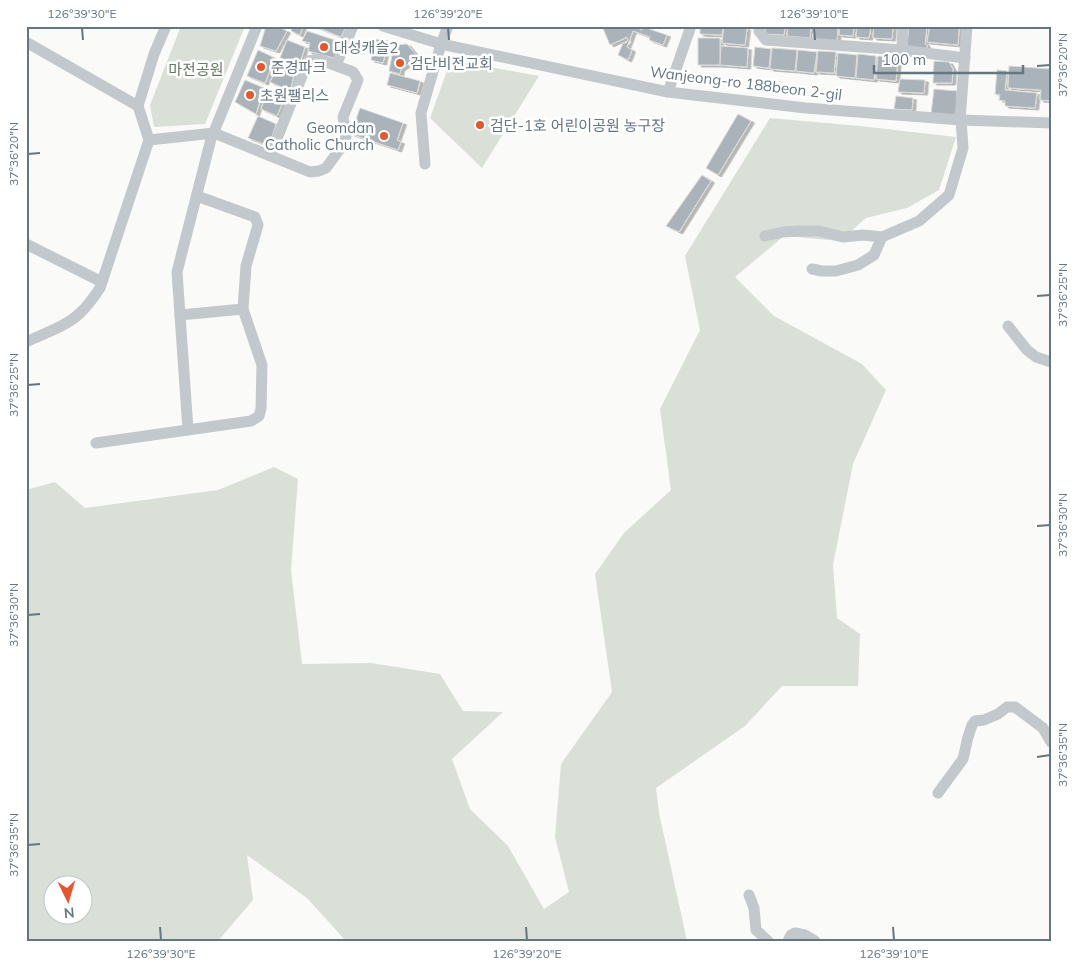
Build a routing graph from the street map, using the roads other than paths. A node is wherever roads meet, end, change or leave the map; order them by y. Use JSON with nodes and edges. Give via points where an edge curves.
{"nodes":[{"id":1,"x":166,"y":26,"type":"edge"},
{"id":2,"x":257,"y":26,"type":"edge"},
{"id":3,"x":353,"y":26,"type":"edge"},
{"id":4,"x":383,"y":26,"type":"edge"},
{"id":5,"x":448,"y":26,"type":"edge"},
{"id":6,"x":691,"y":26,"type":"edge"},
{"id":7,"x":759,"y":26,"type":"edge"},
{"id":8,"x":903,"y":26,"type":"edge"},
{"id":9,"x":967,"y":26,"type":"edge"},
{"id":10,"x":26,"y":42,"type":"edge"},
{"id":11,"x":441,"y":44,"type":"junction"},
{"id":12,"x":902,"y":50,"type":"junction"},
{"id":13,"x":964,"y":58,"type":"junction"},
{"id":14,"x":336,"y":65,"type":"junction"},
{"id":15,"x":668,"y":92,"type":"junction"},
{"id":16,"x":138,"y":106,"type":"junction"},
{"id":17,"x":961,"y":120,"type":"junction"},
{"id":18,"x":1051,"y":123,"type":"edge"},
{"id":19,"x":214,"y":133,"type":"junction"},
{"id":20,"x":149,"y":140,"type":"junction"},
{"id":21,"x":270,"y":156,"type":"junction"},
{"id":22,"x":425,"y":164,"type":"dead end"},
{"id":23,"x":197,"y":196,"type":"junction"},
{"id":24,"x":765,"y":236,"type":"dead end"},
{"id":25,"x":882,"y":237,"type":"junction"},
{"id":26,"x":26,"y":244,"type":"edge"},
{"id":27,"x":812,"y":268,"type":"dead end"},
{"id":28,"x":102,"y":282,"type":"junction"},
{"id":29,"x":243,"y":309,"type":"junction"},
{"id":30,"x":180,"y":315,"type":"junction"},
{"id":31,"x":1008,"y":326,"type":"dead end"},
{"id":32,"x":26,"y":342,"type":"edge"},
{"id":33,"x":1051,"y":362,"type":"edge"},
{"id":34,"x":188,"y":430,"type":"junction"},
{"id":35,"x":96,"y":443,"type":"dead end"},
{"id":36,"x":1051,"y":742,"type":"edge"},
{"id":37,"x":938,"y":793,"type":"dead end"},
{"id":38,"x":749,"y":895,"type":"dead end"},
{"id":39,"x":768,"y":941,"type":"edge"},
{"id":40,"x":788,"y":941,"type":"edge"},
{"id":41,"x":815,"y":941,"type":"edge"}],
"edges":[{"from":1,"to":16,"type":"street"},
{"from":2,"to":19,"type":"street"},
{"from":3,"to":14,"type":"street"},
{"from":4,"to":11,"type":"street","name":"Wanjeong-ro 188beon 2-gil"},
{"from":5,"to":11,"type":"street"},
{"from":6,"to":15,"type":"street"},
{"from":7,"to":12,"type":"street","via":[[766,40]]},
{"from":8,"to":12,"type":"street"},
{"from":9,"to":13,"type":"street"},
{"from":10,"to":16,"type":"street"},
{"from":11,"to":15,"type":"street","name":"Wanjeong-ro 188beon 2-gil"},
{"from":11,"to":22,"type":"street","via":[[420,112]]},
{"from":12,"to":13,"type":"street"},
{"from":13,"to":17,"type":"street"},
{"from":14,"to":21,"type":"street","via":[[318,58],[308,61]]},
{"from":14,"to":21,"type":"street","via":[[353,72],[358,80],[343,118],[346,142],[326,168],[319,171],[310,172]]},
{"from":15,"to":17,"type":"street","name":"Wanjeong-ro 188beon 2-gil","via":[[806,108]]},
{"from":16,"to":20,"type":"street"},
{"from":17,"to":18,"type":"street","name":"Wanjeong-ro 188beon 2-gil"},
{"from":17,"to":25,"type":"street","via":[[963,148],[949,195],[918,221]]},
{"from":19,"to":20,"type":"street"},
{"from":19,"to":21,"type":"street"},
{"from":19,"to":23,"type":"street"},
{"from":20,"to":28,"type":"street"},
{"from":23,"to":29,"type":"street","via":[[255,216],[258,225],[246,266]]},
{"from":23,"to":30,"type":"street","via":[[177,272]]},
{"from":24,"to":25,"type":"street","via":[[799,230],[843,237]]},
{"from":25,"to":27,"type":"street","via":[[874,255],[858,265],[836,271]]},
{"from":26,"to":28,"type":"street"},
{"from":28,"to":32,"type":"street","via":[[79,315]]},
{"from":29,"to":30,"type":"street"},
{"from":29,"to":34,"type":"street","via":[[262,365],[262,409],[259,416],[251,421]]},
{"from":30,"to":34,"type":"street"},
{"from":31,"to":33,"type":"street","via":[[1027,350]]},
{"from":34,"to":35,"type":"street"},
{"from":36,"to":37,"type":"street","via":[[1043,728],[1014,707],[1007,707],[972,725],[963,759]]},
{"from":38,"to":39,"type":"street","via":[[756,930]]},
{"from":40,"to":41,"type":"street","via":[[790,935],[796,933]]}]}
